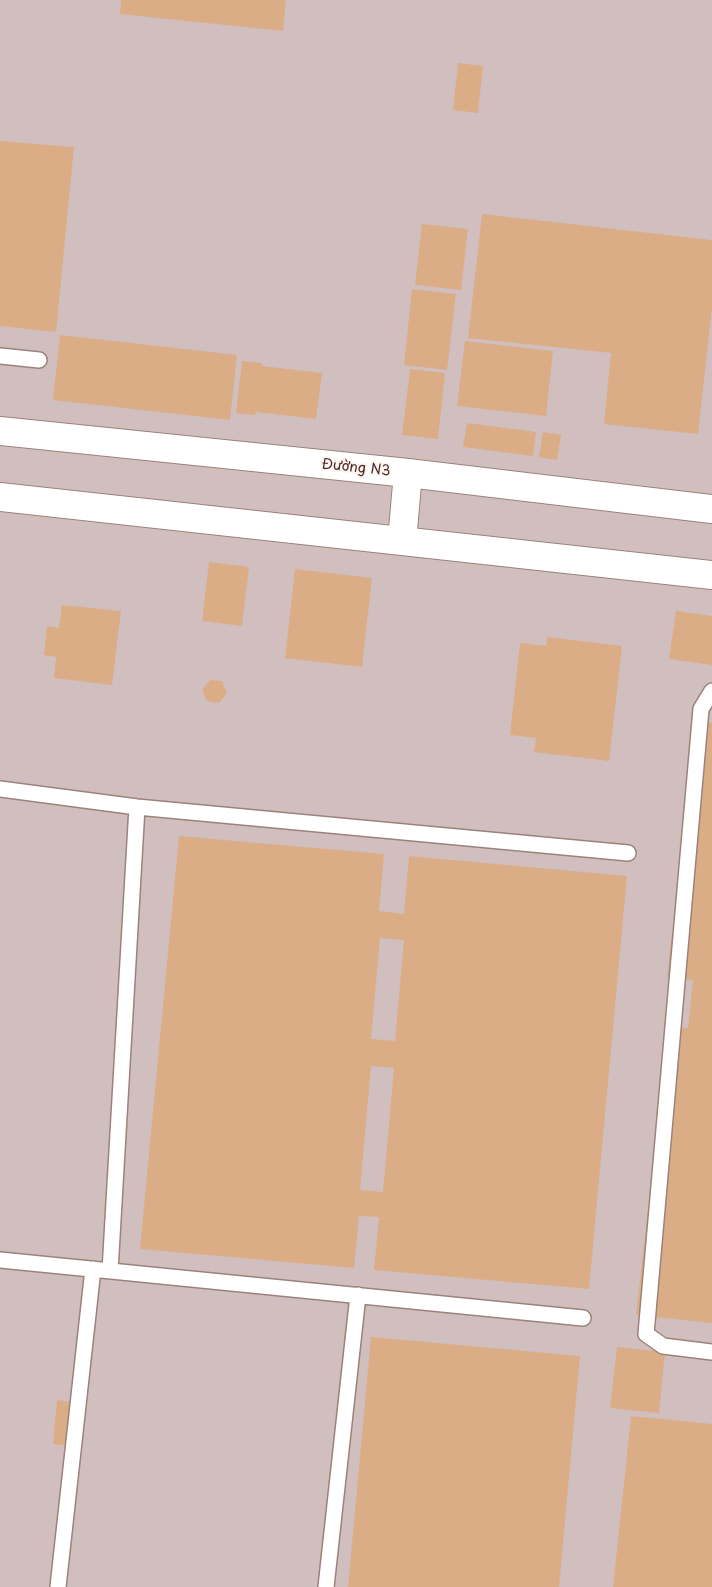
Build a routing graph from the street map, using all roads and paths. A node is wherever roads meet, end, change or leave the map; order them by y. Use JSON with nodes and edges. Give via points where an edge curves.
{"nodes":[{"id":1,"x":0,"y":356,"type":"edge"},
{"id":2,"x":39,"y":360,"type":"dead end"},
{"id":3,"x":0,"y":431,"type":"edge"},
{"id":4,"x":408,"y":473,"type":"junction"},
{"id":5,"x":0,"y":497,"type":"edge"},
{"id":6,"x":712,"y":509,"type":"edge"},
{"id":7,"x":402,"y":541,"type":"junction"},
{"id":8,"x":712,"y":575,"type":"edge"},
{"id":9,"x":712,"y":690,"type":"edge"},
{"id":10,"x":0,"y":789,"type":"edge"},
{"id":11,"x":137,"y":807,"type":"junction"},
{"id":12,"x":628,"y":853,"type":"dead end"},
{"id":13,"x":0,"y":1260,"type":"edge"},
{"id":14,"x":93,"y":1269,"type":"junction"},
{"id":15,"x":110,"y":1271,"type":"junction"},
{"id":16,"x":358,"y":1295,"type":"junction"},
{"id":17,"x":583,"y":1318,"type":"dead end"},
{"id":18,"x":712,"y":1352,"type":"edge"},
{"id":19,"x":58,"y":1587,"type":"edge"},
{"id":20,"x":326,"y":1587,"type":"edge"}],
"edges":[{"from":1,"to":2,"type":"lane"},
{"from":3,"to":4,"type":"street","name":"Đường N3"},
{"from":4,"to":6,"type":"street","name":"Đường N3"},
{"from":4,"to":7,"type":"street"},
{"from":5,"to":7,"type":"street"},
{"from":7,"to":8,"type":"street"},
{"from":9,"to":18,"type":"lane","via":[[701,709],[646,1334],[663,1346]]},
{"from":10,"to":11,"type":"lane"},
{"from":11,"to":12,"type":"lane"},
{"from":11,"to":15,"type":"lane"},
{"from":13,"to":14,"type":"lane"},
{"from":14,"to":15,"type":"lane"},
{"from":14,"to":19,"type":"lane"},
{"from":15,"to":16,"type":"lane"},
{"from":16,"to":17,"type":"lane"},
{"from":16,"to":20,"type":"lane"}]}
